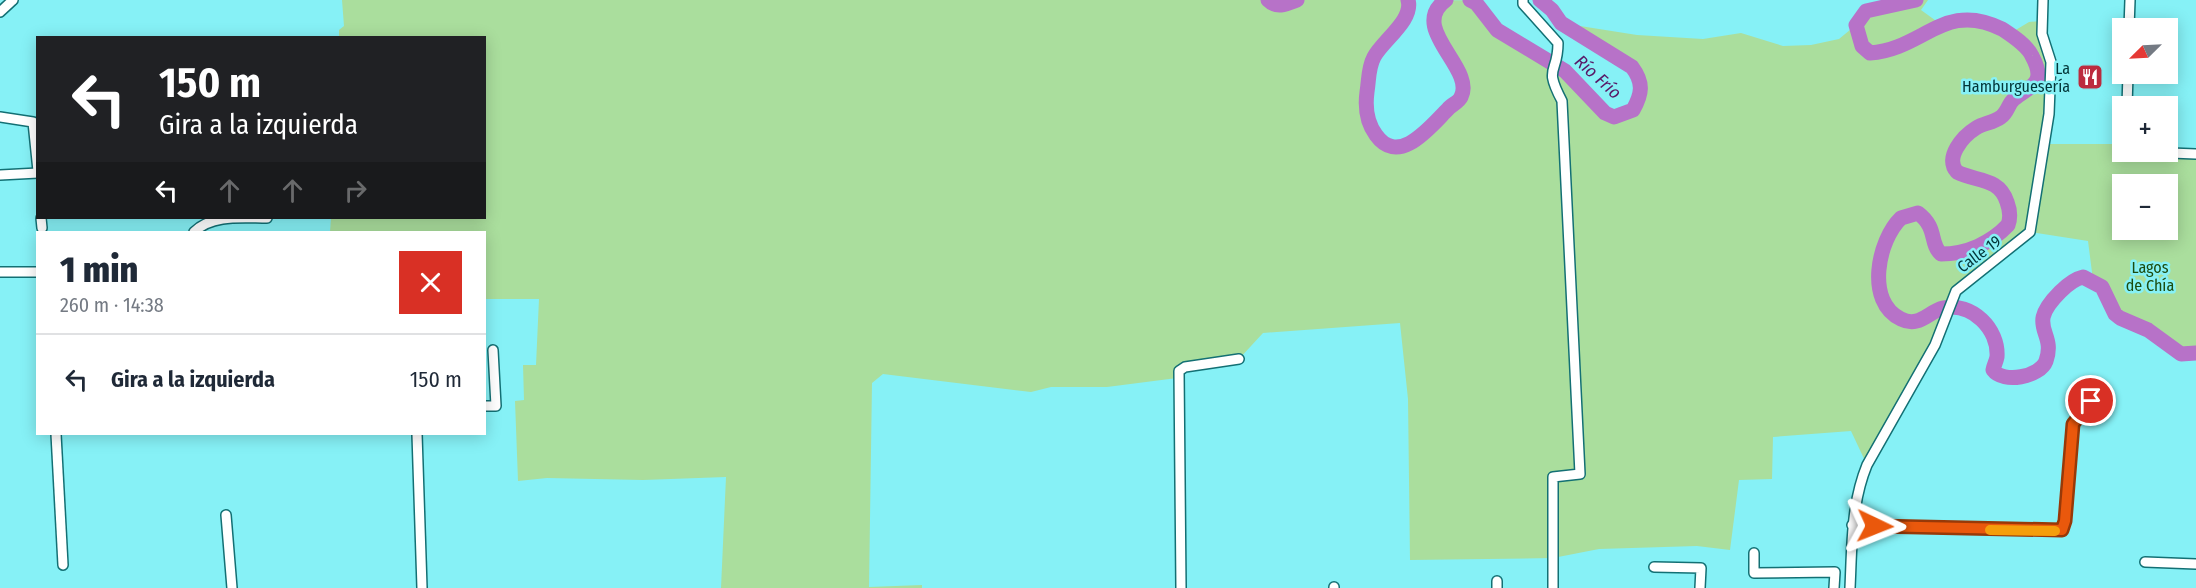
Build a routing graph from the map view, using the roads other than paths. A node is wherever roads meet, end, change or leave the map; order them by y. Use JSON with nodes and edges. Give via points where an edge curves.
{"nodes":[{"id":1,"x":13,"y":0,"type":"edge"},
{"id":2,"x":2043,"y":0,"type":"edge"},
{"id":3,"x":2130,"y":0,"type":"edge"},
{"id":4,"x":1521,"y":1,"type":"edge"},
{"id":5,"x":0,"y":12,"type":"edge"},
{"id":6,"x":2129,"y":18,"type":"edge"},
{"id":7,"x":0,"y":117,"type":"edge"},
{"id":8,"x":36,"y":137,"type":"edge"},
{"id":9,"x":2178,"y":153,"type":"edge"},
{"id":10,"x":2196,"y":154,"type":"edge"},
{"id":11,"x":36,"y":172,"type":"edge"},
{"id":12,"x":0,"y":175,"type":"edge"},
{"id":13,"x":41,"y":219,"type":"edge"},
{"id":14,"x":221,"y":219,"type":"edge"},
{"id":15,"x":42,"y":228,"type":"dead end"},
{"id":16,"x":196,"y":231,"type":"edge"},
{"id":17,"x":0,"y":272,"type":"edge"},
{"id":18,"x":36,"y":272,"type":"edge"},
{"id":19,"x":493,"y":350,"type":"dead end"},
{"id":20,"x":1239,"y":359,"type":"dead end"},
{"id":21,"x":2091,"y":401,"type":"dead end"},
{"id":22,"x":486,"y":406,"type":"edge"},
{"id":23,"x":56,"y":435,"type":"edge"},
{"id":24,"x":417,"y":435,"type":"edge"},
{"id":25,"x":226,"y":514,"type":"dead end"},
{"id":26,"x":1852,"y":525,"type":"junction"},
{"id":27,"x":1754,"y":553,"type":"dead end"},
{"id":28,"x":2145,"y":562,"type":"dead end"},
{"id":29,"x":2196,"y":564,"type":"edge"},
{"id":30,"x":63,"y":565,"type":"dead end"},
{"id":31,"x":1653,"y":567,"type":"dead end"},
{"id":32,"x":232,"y":588,"type":"edge"},
{"id":33,"x":422,"y":588,"type":"edge"},
{"id":34,"x":1181,"y":588,"type":"edge"},
{"id":35,"x":1553,"y":588,"type":"edge"},
{"id":36,"x":1700,"y":588,"type":"edge"},
{"id":37,"x":1834,"y":588,"type":"edge"},
{"id":38,"x":1851,"y":588,"type":"edge"}],
"edges":[{"from":1,"to":5,"type":"street"},
{"from":2,"to":26,"type":"street","name":"Calle 19","via":[[2042,34],[2051,62],[2049,114],[2030,232],[1952,297],[1946,323],[1867,465]]},
{"from":3,"to":6,"type":"street"},
{"from":4,"to":35,"type":"street","via":[[1558,43],[1551,80],[1562,101],[1580,474],[1553,477]]},
{"from":7,"to":8,"type":"street","via":[[33,122]]},
{"from":9,"to":10,"type":"street"},
{"from":11,"to":12,"type":"street"},
{"from":13,"to":15,"type":"street"},
{"from":14,"to":16,"type":"street"},
{"from":17,"to":18,"type":"street"},
{"from":19,"to":22,"type":"street","via":[[496,406]]},
{"from":20,"to":34,"type":"street","via":[[1179,371]]},
{"from":21,"to":26,"type":"street","via":[[2073,424],[2062,530]]},
{"from":23,"to":30,"type":"street"},
{"from":24,"to":33,"type":"street"},
{"from":25,"to":32,"type":"street"},
{"from":26,"to":38,"type":"street","name":"Calle 19"},
{"from":27,"to":37,"type":"street","via":[[1754,573],[1835,572]]},
{"from":28,"to":29,"type":"street"},
{"from":31,"to":36,"type":"street","via":[[1701,568]]}]}
